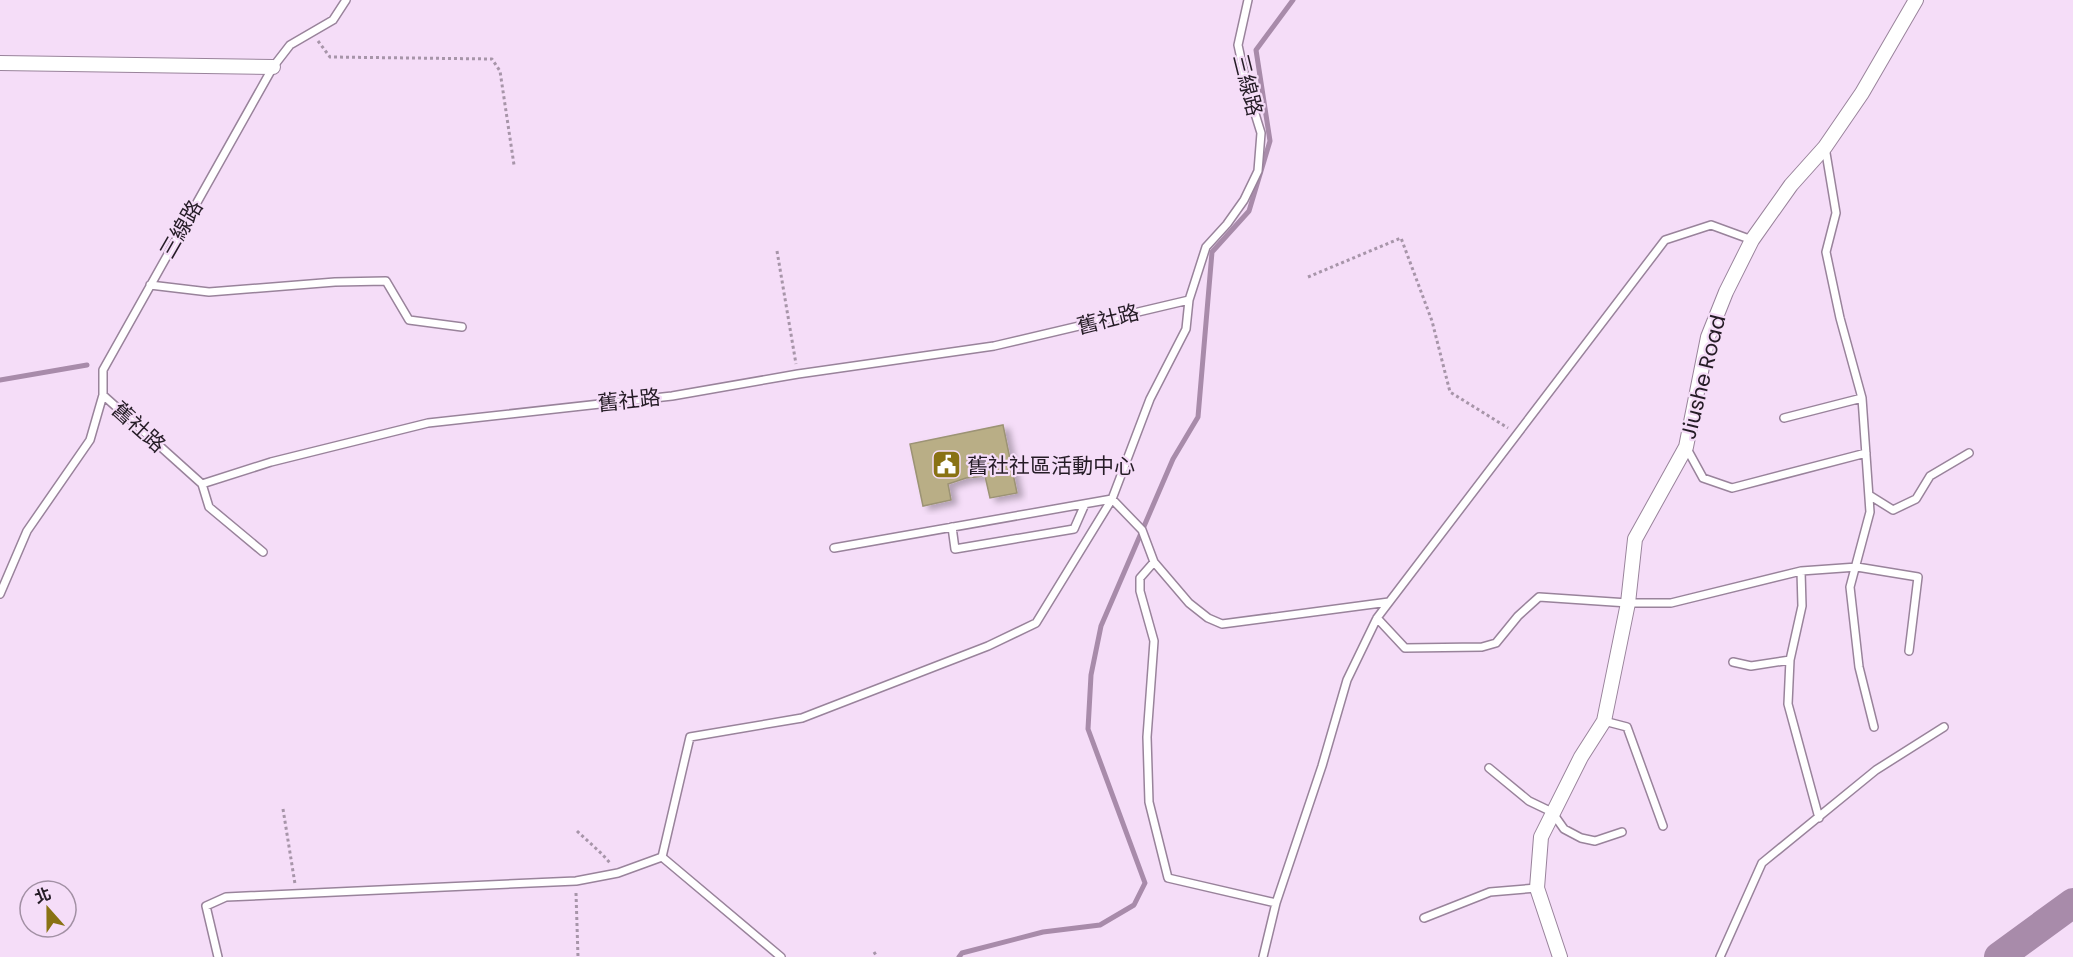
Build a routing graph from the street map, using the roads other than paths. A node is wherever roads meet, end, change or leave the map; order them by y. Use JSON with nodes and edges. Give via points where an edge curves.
{"nodes":[{"id":1,"x":346,"y":0,"type":"edge"},
{"id":2,"x":1248,"y":0,"type":"edge"},
{"id":3,"x":1916,"y":0,"type":"edge"},
{"id":4,"x":0,"y":63,"type":"edge"},
{"id":5,"x":273,"y":67,"type":"junction"},
{"id":6,"x":1825,"y":147,"type":"junction"},
{"id":7,"x":1752,"y":240,"type":"junction"},
{"id":8,"x":150,"y":285,"type":"junction"},
{"id":9,"x":1189,"y":300,"type":"junction"},
{"id":10,"x":462,"y":327,"type":"dead end"},
{"id":11,"x":103,"y":395,"type":"junction"},
{"id":12,"x":1862,"y":398,"type":"junction"},
{"id":13,"x":1784,"y":418,"type":"dead end"},
{"id":14,"x":1686,"y":447,"type":"junction"},
{"id":15,"x":1866,"y":453,"type":"junction"},
{"id":16,"x":1969,"y":453,"type":"dead end"},
{"id":17,"x":202,"y":484,"type":"junction"},
{"id":18,"x":1869,"y":495,"type":"junction"},
{"id":19,"x":1112,"y":499,"type":"junction"},
{"id":20,"x":1085,"y":504,"type":"junction"},
{"id":21,"x":952,"y":527,"type":"junction"},
{"id":22,"x":834,"y":548,"type":"dead end"},
{"id":23,"x":263,"y":552,"type":"dead end"},
{"id":24,"x":1154,"y":562,"type":"junction"},
{"id":25,"x":1857,"y":567,"type":"junction"},
{"id":26,"x":1801,"y":571,"type":"junction"},
{"id":27,"x":0,"y":594,"type":"edge"},
{"id":28,"x":1389,"y":602,"type":"junction"},
{"id":29,"x":1628,"y":603,"type":"junction"},
{"id":30,"x":1377,"y":618,"type":"junction"},
{"id":31,"x":1909,"y":651,"type":"dead end"},
{"id":32,"x":1790,"y":660,"type":"junction"},
{"id":33,"x":1733,"y":662,"type":"dead end"},
{"id":34,"x":1604,"y":721,"type":"junction"},
{"id":35,"x":1874,"y":727,"type":"dead end"},
{"id":36,"x":1944,"y":727,"type":"dead end"},
{"id":37,"x":1489,"y":768,"type":"dead end"},
{"id":38,"x":1552,"y":812,"type":"junction"},
{"id":39,"x":1819,"y":818,"type":"junction"},
{"id":40,"x":1663,"y":826,"type":"dead end"},
{"id":41,"x":1622,"y":832,"type":"dead end"},
{"id":42,"x":662,"y":857,"type":"junction"},
{"id":43,"x":1537,"y":888,"type":"junction"},
{"id":44,"x":1276,"y":903,"type":"junction"},
{"id":45,"x":1424,"y":918,"type":"dead end"},
{"id":46,"x":218,"y":957,"type":"edge"},
{"id":47,"x":781,"y":957,"type":"edge"},
{"id":48,"x":1263,"y":957,"type":"edge"},
{"id":49,"x":1560,"y":957,"type":"edge"},
{"id":50,"x":1720,"y":957,"type":"edge"}],
"edges":[{"from":1,"to":5,"type":"lane","name":"三線路","via":[[333,20],[290,45]]},
{"from":2,"to":9,"type":"lane","name":"三線路","via":[[1238,45],[1261,133],[1258,171],[1244,200],[1206,248]]},
{"from":3,"to":6,"type":"street","name":"Jiushe Road","via":[[1862,93]]},
{"from":4,"to":5,"type":"street"},
{"from":5,"to":8,"type":"lane","name":"三線路"},
{"from":6,"to":7,"type":"street","name":"Jiushe Road","via":[[1791,185]]},
{"from":6,"to":12,"type":"lane","via":[[1836,213],[1826,252]]},
{"from":7,"to":14,"type":"street","name":"Jiushe Road","via":[[1708,337]]},
{"from":7,"to":28,"type":"lane","via":[[1711,225],[1665,240]]},
{"from":8,"to":10,"type":"lane","via":[[209,292],[386,281],[409,320]]},
{"from":8,"to":11,"type":"lane","name":"三線路","via":[[102,370]]},
{"from":9,"to":17,"type":"lane","name":"舊社路","via":[[994,346],[672,396],[428,423],[271,462]]},
{"from":9,"to":19,"type":"lane","via":[[1186,329],[1150,399]]},
{"from":11,"to":17,"type":"lane","name":"舊社路"},
{"from":11,"to":27,"type":"lane","name":"三線路","via":[[90,440],[27,531]]},
{"from":12,"to":13,"type":"lane"},
{"from":12,"to":15,"type":"lane"},
{"from":14,"to":15,"type":"lane","via":[[1703,478],[1732,488]]},
{"from":14,"to":29,"type":"street","name":"Jiushe Road","via":[[1635,539]]},
{"from":15,"to":18,"type":"lane"},
{"from":16,"to":18,"type":"lane","via":[[1930,476],[1916,499],[1893,510]]},
{"from":17,"to":23,"type":"lane","via":[[209,507]]},
{"from":18,"to":25,"type":"lane","via":[[1870,512]]},
{"from":19,"to":20,"type":"lane"},
{"from":19,"to":24,"type":"lane","via":[[1142,530]]},
{"from":19,"to":42,"type":"lane","via":[[1036,623],[802,718],[690,737]]},
{"from":20,"to":21,"type":"lane"},
{"from":20,"to":21,"type":"lane","via":[[1074,528],[955,549]]},
{"from":21,"to":22,"type":"lane"},
{"from":24,"to":28,"type":"lane","via":[[1189,603],[1222,624]]},
{"from":24,"to":44,"type":"lane","via":[[1140,578],[1154,641],[1148,737],[1149,802],[1168,878]]},
{"from":25,"to":26,"type":"lane"},
{"from":25,"to":31,"type":"lane","via":[[1918,577]]},
{"from":25,"to":35,"type":"lane","via":[[1850,587],[1859,667]]},
{"from":26,"to":29,"type":"lane","via":[[1671,603]]},
{"from":26,"to":32,"type":"lane","via":[[1802,606]]},
{"from":28,"to":30,"type":"lane"},
{"from":29,"to":30,"type":"lane","via":[[1539,597],[1496,643],[1482,647],[1405,648]]},
{"from":29,"to":34,"type":"street","name":"Jiushe Road"},
{"from":30,"to":44,"type":"lane","via":[[1347,680]]},
{"from":32,"to":33,"type":"lane","via":[[1751,666]]},
{"from":32,"to":39,"type":"lane","via":[[1788,704]]},
{"from":34,"to":38,"type":"street","name":"Jiushe Road"},
{"from":34,"to":40,"type":"lane","via":[[1627,727]]},
{"from":36,"to":39,"type":"lane","via":[[1876,770]]},
{"from":37,"to":38,"type":"lane","via":[[1529,801]]},
{"from":38,"to":41,"type":"lane","via":[[1564,829],[1581,838],[1594,841]]},
{"from":38,"to":43,"type":"street","name":"Jiushe Road","via":[[1541,837]]},
{"from":39,"to":50,"type":"lane","via":[[1762,863]]},
{"from":42,"to":46,"type":"lane","via":[[618,873],[576,881],[226,897],[206,906]]},
{"from":42,"to":47,"type":"lane"},
{"from":43,"to":45,"type":"lane","via":[[1490,892]]},
{"from":43,"to":49,"type":"street","name":"Jiushe Road"},
{"from":44,"to":48,"type":"lane"}]}
